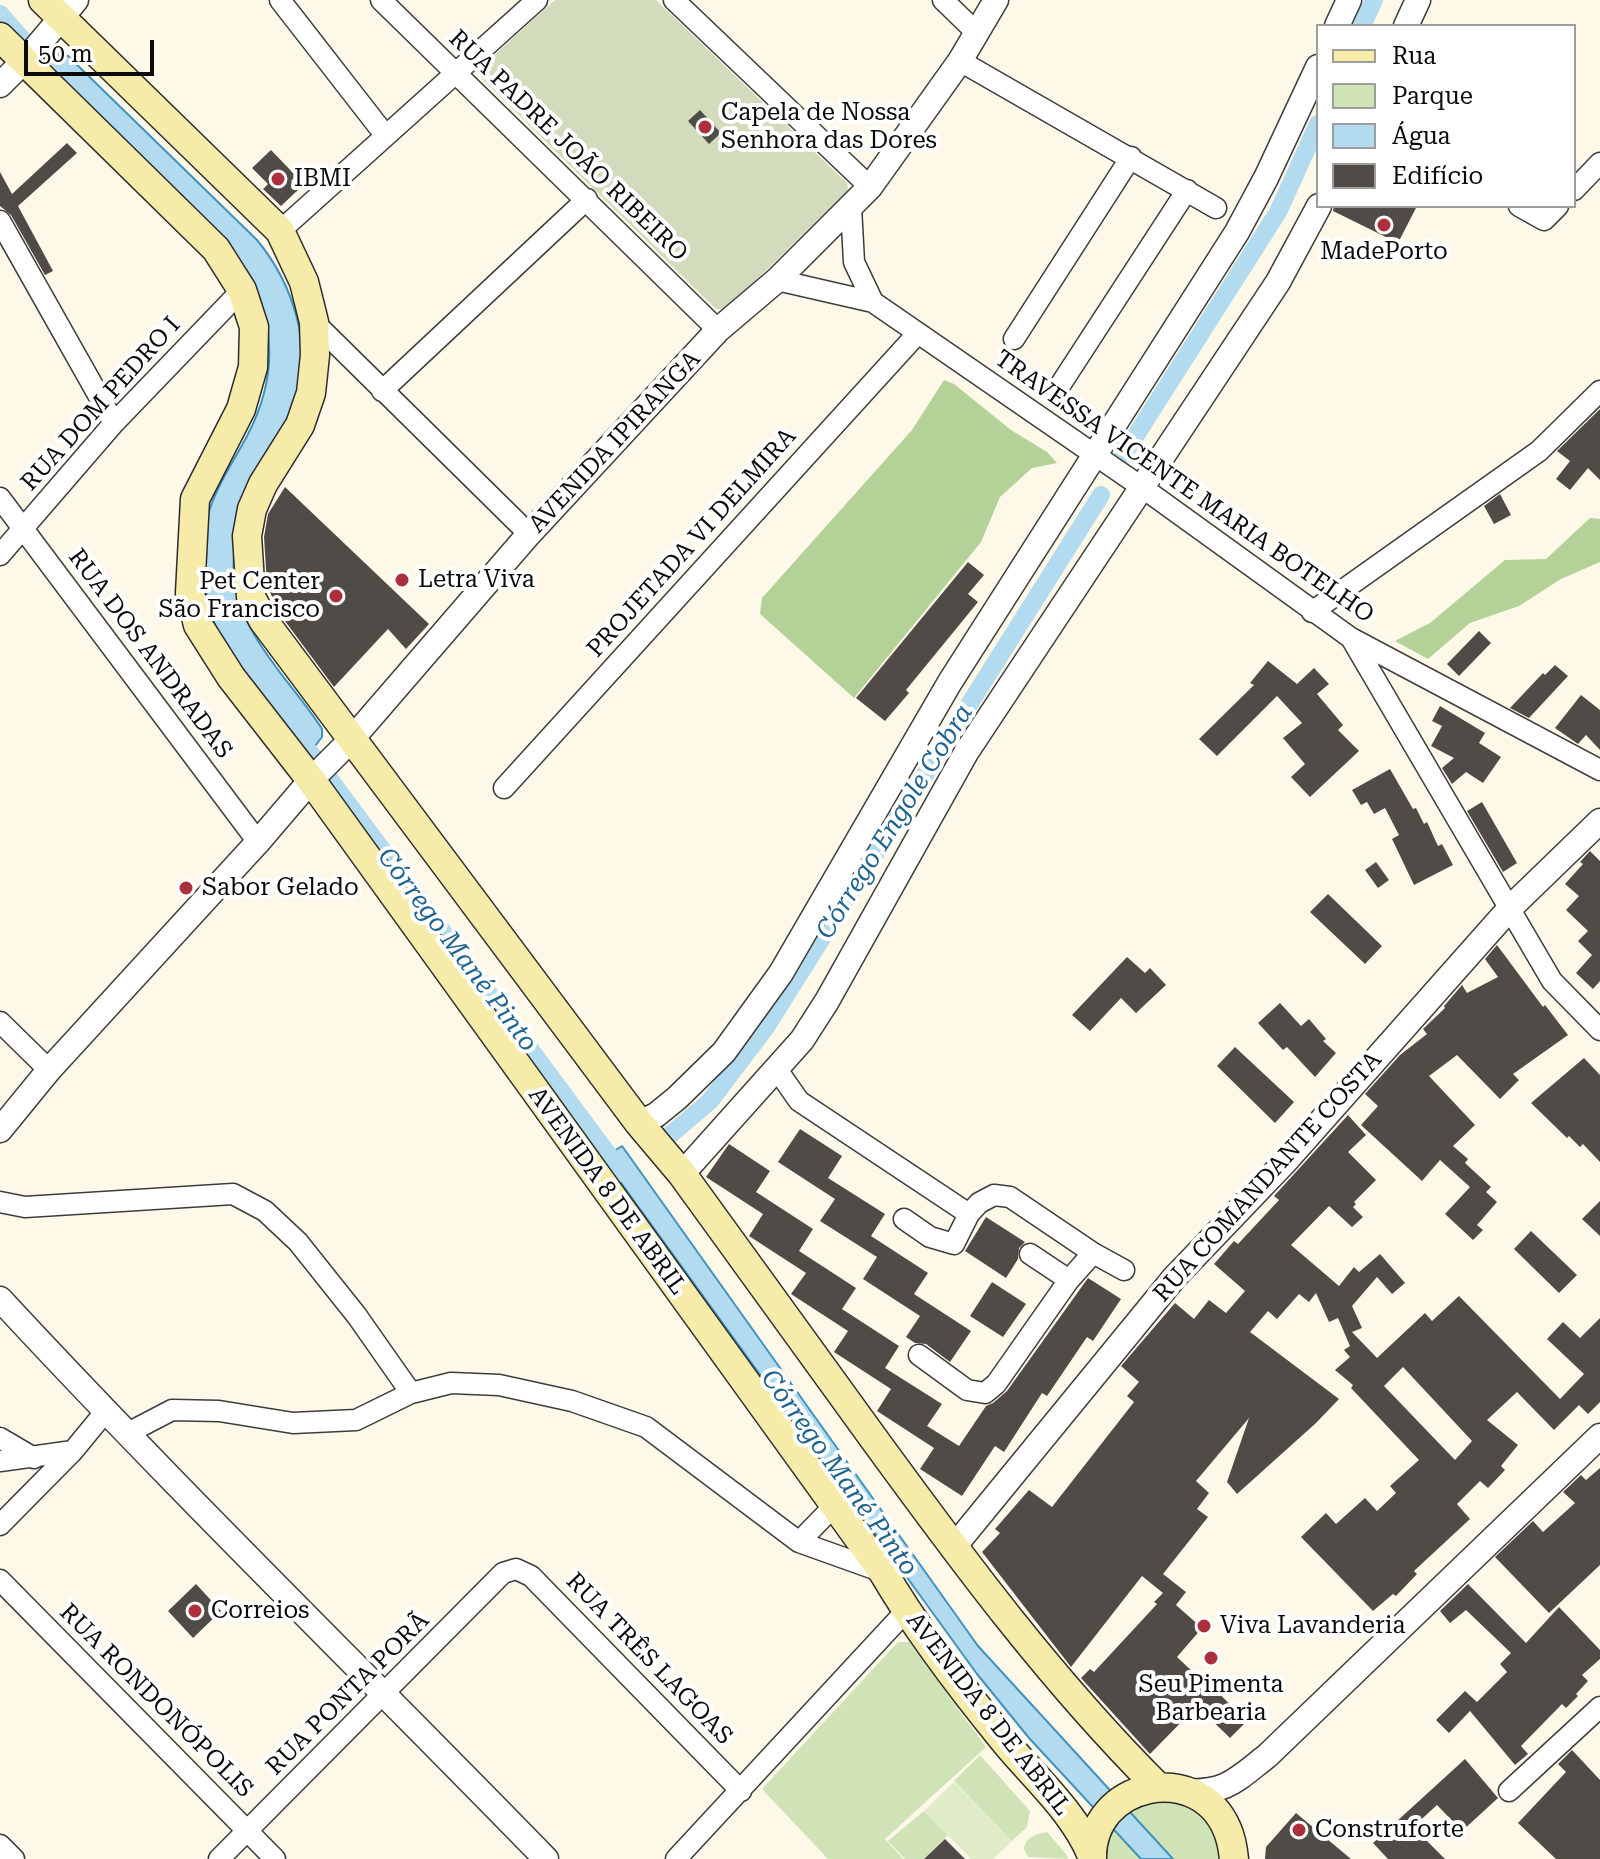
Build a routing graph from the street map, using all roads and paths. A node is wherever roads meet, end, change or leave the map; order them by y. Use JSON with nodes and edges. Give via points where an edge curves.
{"nodes":[{"id":1,"x":280,"y":0,"type":"edge"},
{"id":2,"x":381,"y":0,"type":"edge"},
{"id":3,"x":537,"y":0,"type":"edge"},
{"id":4,"x":674,"y":0,"type":"edge"},
{"id":5,"x":943,"y":0,"type":"edge"},
{"id":6,"x":996,"y":0,"type":"edge"},
{"id":7,"x":1349,"y":0,"type":"edge"},
{"id":8,"x":1418,"y":0,"type":"edge"},
{"id":9,"x":59,"y":10,"type":"edge"},
{"id":10,"x":1338,"y":24,"type":"edge"},
{"id":11,"x":1407,"y":24,"type":"edge"},
{"id":12,"x":976,"y":32,"type":"junction"},
{"id":13,"x":0,"y":37,"type":"edge"},
{"id":14,"x":27,"y":59,"type":"junction"},
{"id":15,"x":960,"y":61,"type":"junction"},
{"id":16,"x":1316,"y":71,"type":"edge"},
{"id":17,"x":456,"y":72,"type":"junction"},
{"id":18,"x":0,"y":85,"type":"edge"},
{"id":19,"x":385,"y":135,"type":"junction"},
{"id":20,"x":1131,"y":157,"type":"junction"},
{"id":21,"x":1600,"y":163,"type":"edge"},
{"id":22,"x":870,"y":187,"type":"junction"},
{"id":23,"x":1576,"y":188,"type":"edge"},
{"id":24,"x":1187,"y":190,"type":"junction"},
{"id":25,"x":587,"y":199,"type":"junction"},
{"id":26,"x":851,"y":207,"type":"junction"},
{"id":27,"x":1216,"y":208,"type":"dead end"},
{"id":28,"x":1318,"y":208,"type":"edge"},
{"id":29,"x":1523,"y":208,"type":"edge"},
{"id":30,"x":1556,"y":208,"type":"edge"},
{"id":31,"x":0,"y":221,"type":"edge"},
{"id":32,"x":280,"y":231,"type":"junction"},
{"id":33,"x":777,"y":280,"type":"junction"},
{"id":34,"x":242,"y":290,"type":"junction"},
{"id":35,"x":873,"y":302,"type":"junction"},
{"id":36,"x":314,"y":322,"type":"junction"},
{"id":37,"x":718,"y":330,"type":"junction"},
{"id":38,"x":918,"y":333,"type":"junction"},
{"id":39,"x":1014,"y":339,"type":"dead end"},
{"id":40,"x":1057,"y":390,"type":"dead end"},
{"id":41,"x":382,"y":391,"type":"junction"},
{"id":42,"x":1600,"y":391,"type":"edge"},
{"id":43,"x":114,"y":423,"type":"junction"},
{"id":44,"x":1095,"y":455,"type":"junction"},
{"id":45,"x":1143,"y":488,"type":"junction"},
{"id":46,"x":0,"y":498,"type":"edge"},
{"id":47,"x":24,"y":529,"type":"junction"},
{"id":48,"x":529,"y":534,"type":"junction"},
{"id":49,"x":0,"y":555,"type":"edge"},
{"id":50,"x":1312,"y":612,"type":"junction"},
{"id":51,"x":1351,"y":638,"type":"junction"},
{"id":52,"x":350,"y":742,"type":"junction"},
{"id":53,"x":1600,"y":770,"type":"edge"},
{"id":54,"x":312,"y":779,"type":"junction"},
{"id":55,"x":504,"y":788,"type":"dead end"},
{"id":56,"x":1600,"y":821,"type":"edge"},
{"id":57,"x":258,"y":842,"type":"junction"},
{"id":58,"x":1511,"y":907,"type":"junction"},
{"id":59,"x":0,"y":1022,"type":"edge"},
{"id":60,"x":1600,"y":1030,"type":"edge"},
{"id":61,"x":776,"y":1068,"type":"junction"},
{"id":62,"x":49,"y":1070,"type":"junction"},
{"id":63,"x":639,"y":1123,"type":"junction"},
{"id":64,"x":0,"y":1130,"type":"edge"},
{"id":65,"x":682,"y":1174,"type":"junction"},
{"id":66,"x":0,"y":1202,"type":"edge"},
{"id":67,"x":969,"y":1214,"type":"junction"},
{"id":68,"x":904,"y":1219,"type":"dead end"},
{"id":69,"x":1093,"y":1253,"type":"junction"},
{"id":70,"x":1030,"y":1254,"type":"dead end"},
{"id":71,"x":1124,"y":1270,"type":"dead end"},
{"id":72,"x":1069,"y":1280,"type":"junction"},
{"id":73,"x":0,"y":1299,"type":"edge"},
{"id":74,"x":919,"y":1355,"type":"dead end"},
{"id":75,"x":411,"y":1393,"type":"junction"},
{"id":76,"x":105,"y":1412,"type":"junction"},
{"id":77,"x":126,"y":1434,"type":"junction"},
{"id":78,"x":1600,"y":1436,"type":"edge"},
{"id":79,"x":0,"y":1438,"type":"edge"},
{"id":80,"x":73,"y":1451,"type":"junction"},
{"id":81,"x":34,"y":1458,"type":"junction"},
{"id":82,"x":0,"y":1461,"type":"edge"},
{"id":83,"x":835,"y":1505,"type":"junction"},
{"id":84,"x":0,"y":1525,"type":"edge"},
{"id":85,"x":799,"y":1542,"type":"junction"},
{"id":86,"x":953,"y":1548,"type":"junction"},
{"id":87,"x":516,"y":1569,"type":"joint"},
{"id":88,"x":883,"y":1572,"type":"junction"},
{"id":89,"x":0,"y":1580,"type":"edge"},
{"id":90,"x":906,"y":1611,"type":"junction"},
{"id":91,"x":386,"y":1694,"type":"junction"},
{"id":92,"x":1600,"y":1707,"type":"edge"},
{"id":93,"x":1170,"y":1789,"type":"junction"},
{"id":94,"x":741,"y":1791,"type":"junction"},
{"id":95,"x":1509,"y":1791,"type":"dead end"},
{"id":96,"x":249,"y":1832,"type":"junction"},
{"id":97,"x":0,"y":1845,"type":"edge"},
{"id":98,"x":1092,"y":1857,"type":"edge"},
{"id":99,"x":14,"y":1859,"type":"edge"},
{"id":100,"x":219,"y":1859,"type":"edge"},
{"id":101,"x":275,"y":1859,"type":"edge"},
{"id":102,"x":546,"y":1859,"type":"edge"},
{"id":103,"x":676,"y":1859,"type":"edge"},
{"id":104,"x":1234,"y":1859,"type":"edge"}],
"edges":[{"from":1,"to":19,"type":"street"},
{"from":2,"to":17,"type":"street","name":"RUA PADRE JOÃO RIBEIRO"},
{"from":3,"to":17,"type":"street"},
{"from":4,"to":22,"type":"street"},
{"from":5,"to":12,"type":"street"},
{"from":6,"to":12,"type":"street","name":"AVENIDA IPIRANGA"},
{"from":7,"to":10,"type":"street"},
{"from":8,"to":11,"type":"street"},
{"from":9,"to":14,"type":"street"},
{"from":9,"to":32,"type":"main road"},
{"from":12,"to":15,"type":"street","name":"AVENIDA IPIRANGA"},
{"from":13,"to":14,"type":"main road","name":"AVENIDA 8 DE ABRIL"},
{"from":14,"to":18,"type":"street"},
{"from":14,"to":34,"type":"main road","name":"AVENIDA 8 DE ABRIL","via":[[216,249]]},
{"from":15,"to":20,"type":"street"},
{"from":15,"to":22,"type":"street","name":"AVENIDA IPIRANGA"},
{"from":16,"to":44,"type":"street","via":[[1237,232]]},
{"from":17,"to":19,"type":"street"},
{"from":17,"to":25,"type":"street","name":"RUA PADRE JOÃO RIBEIRO"},
{"from":19,"to":32,"type":"street"},
{"from":20,"to":24,"type":"street"},
{"from":20,"to":39,"type":"street"},
{"from":21,"to":23,"type":"street"},
{"from":22,"to":26,"type":"street","name":"AVENIDA IPIRANGA"},
{"from":24,"to":27,"type":"street"},
{"from":24,"to":40,"type":"street"},
{"from":25,"to":37,"type":"street","name":"RUA PADRE JOÃO RIBEIRO"},
{"from":25,"to":41,"type":"street"},
{"from":26,"to":33,"type":"street","name":"AVENIDA IPIRANGA"},
{"from":26,"to":35,"type":"street","via":[[854,262]]},
{"from":28,"to":45,"type":"street","via":[[1278,282]]},
{"from":29,"to":30,"type":"street","via":[[1544,220]]},
{"from":31,"to":43,"type":"street"},
{"from":32,"to":36,"type":"main road","via":[[304,282]]},
{"from":33,"to":35,"type":"street","name":"TRAVESSA VICENTE MARIA BOTELHO"},
{"from":33,"to":37,"type":"street","name":"AVENIDA IPIRANGA"},
{"from":34,"to":43,"type":"street","name":"RUA DOM PEDRO I"},
{"from":34,"to":54,"type":"main road","name":"AVENIDA 8 DE ABRIL","via":[[254,327],[253,367],[241,409],[195,499],[190,593],[198,625],[231,677]]},
{"from":35,"to":38,"type":"street","name":"TRAVESSA VICENTE MARIA BOTELHO"},
{"from":36,"to":41,"type":"street"},
{"from":36,"to":52,"type":"main road","via":[[311,393],[300,425],[252,509],[248,567],[251,597],[263,620]]},
{"from":37,"to":48,"type":"street","name":"AVENIDA IPIRANGA"},
{"from":38,"to":44,"type":"street","name":"TRAVESSA VICENTE MARIA BOTELHO"},
{"from":38,"to":55,"type":"street","name":"PROJETADA VI DELMIRA"},
{"from":41,"to":48,"type":"street"},
{"from":42,"to":50,"type":"street","via":[[1539,451]]},
{"from":43,"to":47,"type":"street","name":"RUA DOM PEDRO I"},
{"from":44,"to":45,"type":"street","name":"TRAVESSA VICENTE MARIA BOTELHO"},
{"from":44,"to":63,"type":"street","via":[[950,682],[781,973],[724,1052],[677,1098]]},
{"from":45,"to":50,"type":"street","name":"TRAVESSA VICENTE MARIA BOTELHO"},
{"from":45,"to":61,"type":"street","via":[[967,751],[827,1001]]},
{"from":46,"to":47,"type":"street","name":"RUA DOS ANDRADAS"},
{"from":47,"to":49,"type":"street","name":"RUA DOM PEDRO I"},
{"from":47,"to":57,"type":"street","name":"RUA DOS ANDRADAS"},
{"from":48,"to":52,"type":"street","name":"AVENIDA IPIRANGA"},
{"from":50,"to":51,"type":"street","name":"TRAVESSA VICENTE MARIA BOTELHO"},
{"from":51,"to":53,"type":"street","name":"TRAVESSA VICENTE MARIA BOTELHO"},
{"from":51,"to":58,"type":"street"},
{"from":52,"to":54,"type":"street","name":"AVENIDA IPIRANGA"},
{"from":52,"to":63,"type":"main road"},
{"from":54,"to":57,"type":"street","name":"AVENIDA IPIRANGA"},
{"from":54,"to":83,"type":"main road","name":"AVENIDA 8 DE ABRIL"},
{"from":56,"to":58,"type":"street","name":"RUA COMANDANTE COSTA"},
{"from":57,"to":62,"type":"street","name":"AVENIDA IPIRANGA"},
{"from":58,"to":60,"type":"street","via":[[1552,981]]},
{"from":58,"to":86,"type":"street","name":"RUA COMANDANTE COSTA","via":[[1284,1163],[1174,1278]]},
{"from":59,"to":62,"type":"street"},
{"from":61,"to":65,"type":"street"},
{"from":61,"to":67,"type":"street","via":[[799,1101]]},
{"from":62,"to":64,"type":"street","name":"AVENIDA IPIRANGA"},
{"from":63,"to":65,"type":"main road"},
{"from":65,"to":86,"type":"main road"},
{"from":66,"to":75,"type":"street","via":[[25,1207],[233,1194],[265,1211],[298,1242]]},
{"from":67,"to":68,"type":"street","via":[[954,1244],[930,1237]]},
{"from":67,"to":69,"type":"street","via":[[994,1195],[1010,1197]]},
{"from":69,"to":71,"type":"street"},
{"from":69,"to":72,"type":"street"},
{"from":70,"to":72,"type":"street"},
{"from":72,"to":74,"type":"street","via":[[985,1393],[967,1390]]},
{"from":73,"to":76,"type":"street"},
{"from":75,"to":77,"type":"street","via":[[356,1420],[293,1423],[219,1411],[172,1410]]},
{"from":75,"to":85,"type":"street","via":[[451,1383],[499,1385],[572,1401],[646,1427]]},
{"from":76,"to":77,"type":"street"},
{"from":76,"to":80,"type":"street"},
{"from":77,"to":91,"type":"street"},
{"from":78,"to":93,"type":"street","via":[[1267,1756],[1217,1790]]},
{"from":79,"to":81,"type":"street"},
{"from":80,"to":81,"type":"street"},
{"from":80,"to":84,"type":"street"},
{"from":81,"to":82,"type":"street"},
{"from":83,"to":85,"type":"street"},
{"from":83,"to":88,"type":"main road","name":"AVENIDA 8 DE ABRIL"},
{"from":85,"to":88,"type":"street"},
{"from":86,"to":93,"type":"main road","via":[[1114,1743]]},
{"from":87,"to":91,"type":"street","name":"RUA PONTA PORÃ","via":[[503,1573]]},
{"from":87,"to":94,"type":"street","name":"RUA TRÊS LAGOAS","via":[[531,1576]]},
{"from":88,"to":90,"type":"main road","name":"AVENIDA 8 DE ABRIL"},
{"from":89,"to":96,"type":"street","name":"RUA RONDONÓPOLIS"},
{"from":90,"to":94,"type":"street"},
{"from":90,"to":98,"type":"main road","name":"AVENIDA 8 DE ABRIL","via":[[1080,1832]]},
{"from":91,"to":96,"type":"street","name":"RUA PONTA PORÃ"},
{"from":91,"to":102,"type":"street"},
{"from":92,"to":95,"type":"street"},
{"from":93,"to":98,"type":"main road","name":"AVENIDA 8 DE ABRIL","via":[[1127,1796],[1100,1821]]},
{"from":93,"to":104,"type":"main road","via":[[1205,1802],[1222,1819]]},
{"from":94,"to":103,"type":"street"},
{"from":96,"to":100,"type":"street","name":"RUA PONTA PORÃ"},
{"from":96,"to":101,"type":"street","name":"RUA RONDONÓPOLIS"},
{"from":97,"to":99,"type":"street"}]}
